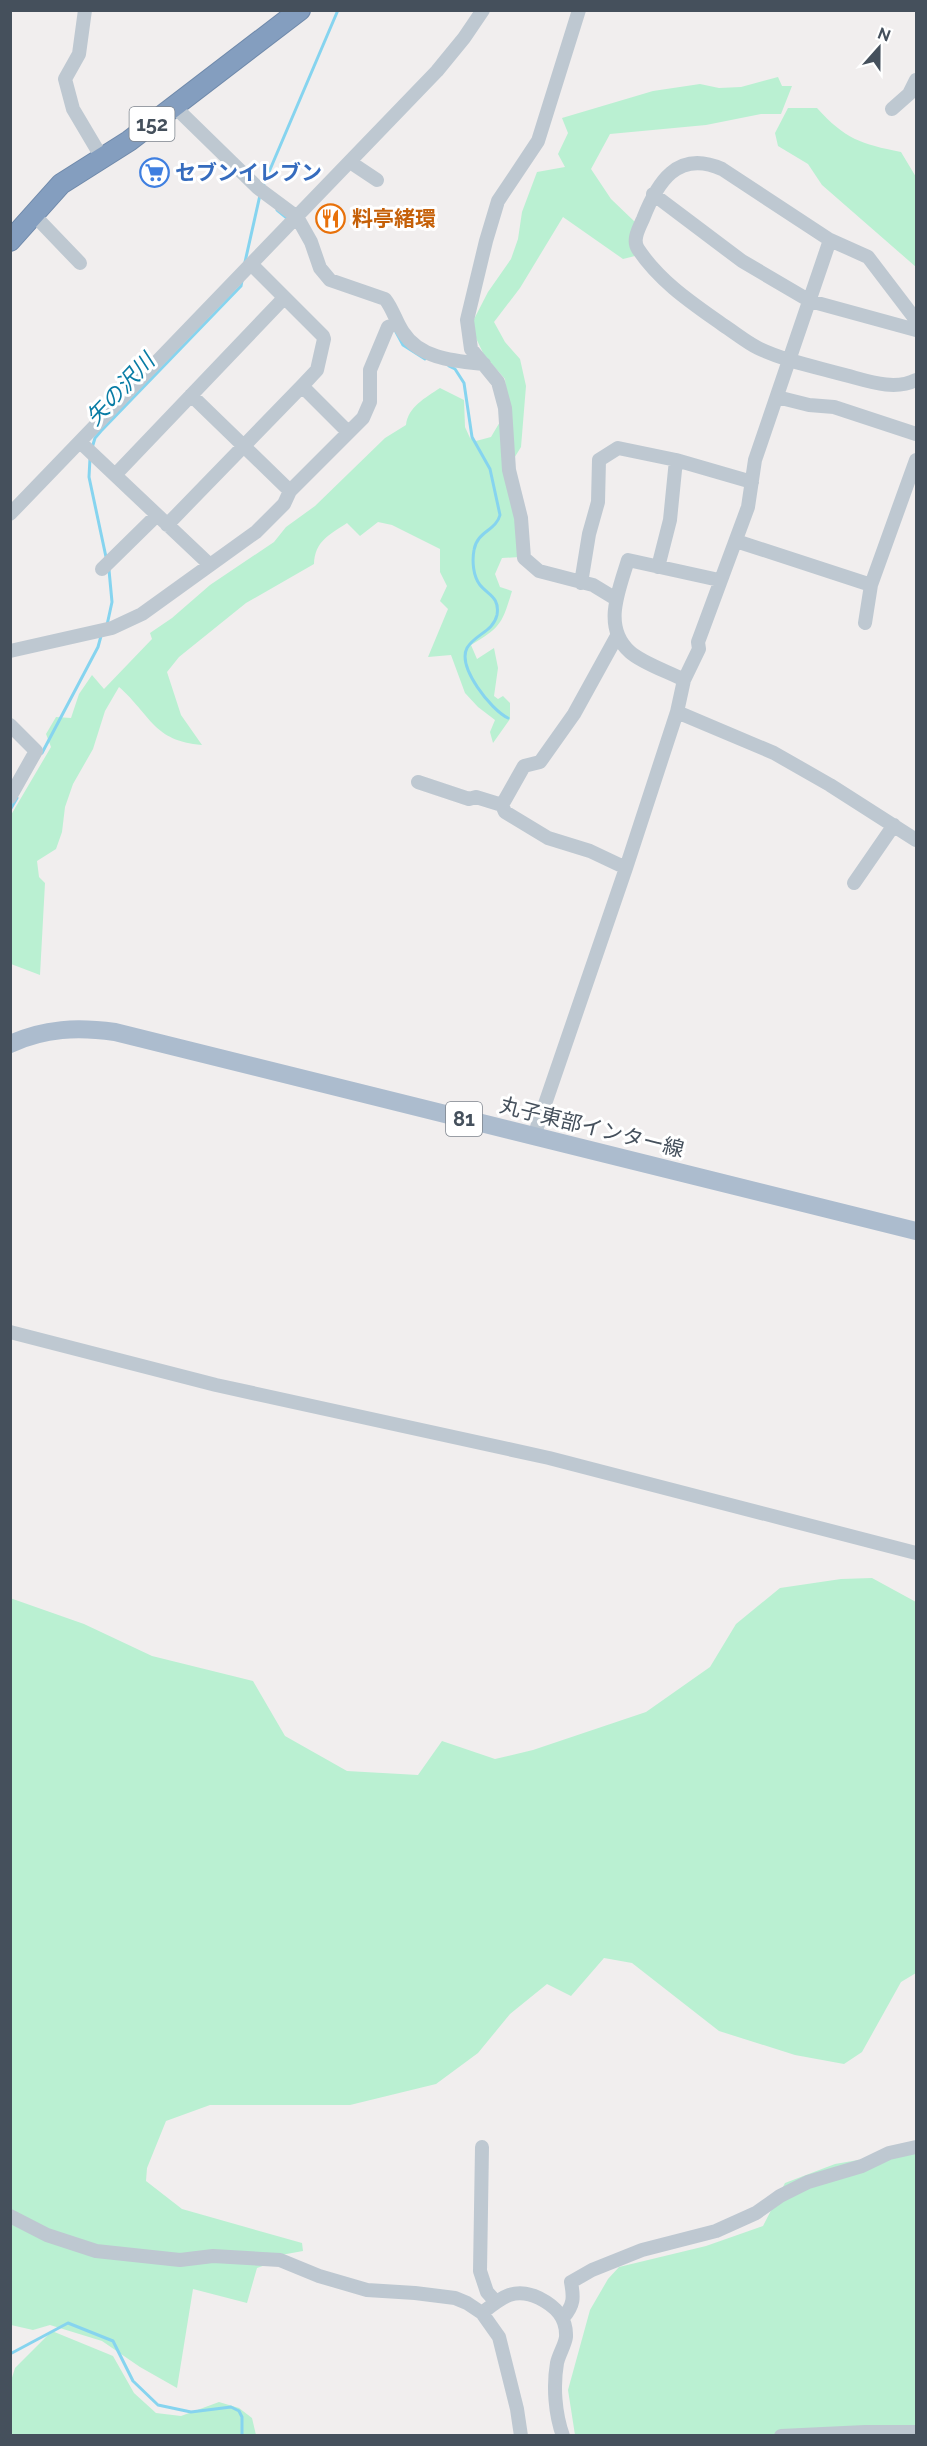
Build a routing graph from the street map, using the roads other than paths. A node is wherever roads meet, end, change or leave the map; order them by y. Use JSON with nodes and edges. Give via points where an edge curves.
{"nodes":[{"id":1,"x":85,"y":10,"type":"edge"},
{"id":2,"x":300,"y":10,"type":"edge"},
{"id":3,"x":483,"y":10,"type":"edge"},
{"id":4,"x":579,"y":10,"type":"edge"},
{"id":5,"x":916,"y":80,"type":"edge"},
{"id":6,"x":175,"y":107,"type":"junction"},
{"id":7,"x":892,"y":109,"type":"dead end"},
{"id":8,"x":102,"y":158,"type":"junction"},
{"id":9,"x":350,"y":162,"type":"junction"},
{"id":10,"x":376,"y":180,"type":"dead end"},
{"id":11,"x":653,"y":194,"type":"junction"},
{"id":12,"x":33,"y":214,"type":"junction"},
{"id":13,"x":294,"y":221,"type":"junction"},
{"id":14,"x":830,"y":240,"type":"junction"},
{"id":15,"x":10,"y":241,"type":"edge"},
{"id":16,"x":80,"y":263,"type":"dead end"},
{"id":17,"x":246,"y":269,"type":"junction"},
{"id":18,"x":284,"y":298,"type":"junction"},
{"id":19,"x":810,"y":301,"type":"junction"},
{"id":20,"x":916,"y":320,"type":"edge"},
{"id":21,"x":395,"y":325,"type":"junction"},
{"id":22,"x":916,"y":330,"type":"edge"},
{"id":23,"x":790,"y":360,"type":"junction"},
{"id":24,"x":484,"y":364,"type":"junction"},
{"id":25,"x":916,"y":380,"type":"edge"},
{"id":26,"x":302,"y":386,"type":"junction"},
{"id":27,"x":191,"y":395,"type":"junction"},
{"id":28,"x":777,"y":397,"type":"junction"},
{"id":29,"x":348,"y":432,"type":"junction"},
{"id":30,"x":916,"y":434,"type":"edge"},
{"id":31,"x":243,"y":445,"type":"junction"},
{"id":32,"x":87,"y":449,"type":"junction"},
{"id":33,"x":676,"y":460,"type":"junction"},
{"id":34,"x":916,"y":460,"type":"edge"},
{"id":35,"x":115,"y":475,"type":"junction"},
{"id":36,"x":752,"y":482,"type":"junction"},
{"id":37,"x":290,"y":491,"type":"junction"},
{"id":38,"x":10,"y":514,"type":"edge"},
{"id":39,"x":162,"y":520,"type":"junction"},
{"id":40,"x":736,"y":541,"type":"junction"},
{"id":41,"x":209,"y":564,"type":"junction"},
{"id":42,"x":106,"y":567,"type":"dead end"},
{"id":43,"x":658,"y":567,"type":"junction"},
{"id":44,"x":719,"y":580,"type":"junction"},
{"id":45,"x":581,"y":583,"type":"junction"},
{"id":46,"x":871,"y":585,"type":"junction"},
{"id":47,"x":616,"y":599,"type":"junction"},
{"id":48,"x":865,"y":623,"type":"dead end"},
{"id":49,"x":617,"y":636,"type":"junction"},
{"id":50,"x":10,"y":651,"type":"edge"},
{"id":51,"x":684,"y":680,"type":"junction"},
{"id":52,"x":677,"y":711,"type":"junction"},
{"id":53,"x":10,"y":725,"type":"edge"},
{"id":54,"x":418,"y":782,"type":"dead end"},
{"id":55,"x":10,"y":797,"type":"edge"},
{"id":56,"x":502,"y":805,"type":"junction"},
{"id":57,"x":894,"y":825,"type":"junction"},
{"id":58,"x":916,"y":840,"type":"edge"},
{"id":59,"x":626,"y":868,"type":"junction"},
{"id":60,"x":854,"y":883,"type":"dead end"},
{"id":61,"x":10,"y":1044,"type":"edge"},
{"id":62,"x":534,"y":1136,"type":"junction"},
{"id":63,"x":916,"y":1231,"type":"edge"},
{"id":64,"x":10,"y":1332,"type":"edge"},
{"id":65,"x":916,"y":1553,"type":"edge"},
{"id":66,"x":482,"y":2147,"type":"dead end"},
{"id":67,"x":916,"y":2147,"type":"edge"},
{"id":68,"x":10,"y":2216,"type":"edge"},
{"id":69,"x":496,"y":2302,"type":"junction"},
{"id":70,"x":482,"y":2313,"type":"junction"},
{"id":71,"x":563,"y":2318,"type":"junction"},
{"id":72,"x":916,"y":2432,"type":"edge"},
{"id":73,"x":520,"y":2436,"type":"edge"},
{"id":74,"x":563,"y":2436,"type":"edge"},
{"id":75,"x":781,"y":2436,"type":"edge"}],
"edges":[{"from":1,"to":8,"type":"street","via":[[80,54],[65,80],[73,109]]},
{"from":2,"to":6,"type":"highway","number":"152"},
{"from":3,"to":9,"type":"street","via":[[437,71]]},
{"from":4,"to":24,"type":"street","via":[[538,141],[498,201],[486,242],[467,320],[471,349]]},
{"from":5,"to":7,"type":"street","via":[[909,94]]},
{"from":6,"to":8,"type":"highway","number":"152"},
{"from":6,"to":13,"type":"street"},
{"from":8,"to":12,"type":"highway","number":"152","via":[[61,184]]},
{"from":9,"to":10,"type":"street"},
{"from":9,"to":13,"type":"street"},
{"from":11,"to":14,"type":"street","via":[[662,179],[682,166],[710,163]]},
{"from":11,"to":19,"type":"street","via":[[742,261]]},
{"from":11,"to":23,"type":"street","via":[[636,235],[637,247],[672,290],[756,347]]},
{"from":12,"to":15,"type":"highway","number":"152"},
{"from":12,"to":16,"type":"street"},
{"from":13,"to":17,"type":"street"},
{"from":13,"to":21,"type":"street","via":[[307,233],[325,275],[336,284],[385,299]]},
{"from":14,"to":19,"type":"street"},
{"from":14,"to":20,"type":"street","via":[[867,257]]},
{"from":17,"to":18,"type":"street"},
{"from":17,"to":32,"type":"street"},
{"from":18,"to":26,"type":"street","via":[[324,339],[317,370]]},
{"from":18,"to":27,"type":"street"},
{"from":19,"to":22,"type":"street"},
{"from":19,"to":23,"type":"street"},
{"from":21,"to":24,"type":"street","via":[[427,354]]},
{"from":21,"to":29,"type":"street","via":[[388,327],[370,370],[370,402],[363,418]]},
{"from":23,"to":25,"type":"street","via":[[875,383],[894,385]]},
{"from":23,"to":28,"type":"street"},
{"from":24,"to":45,"type":"street","via":[[498,382],[505,408],[509,470],[521,518],[524,558],[539,571]]},
{"from":26,"to":29,"type":"street"},
{"from":26,"to":31,"type":"street"},
{"from":27,"to":31,"type":"street"},
{"from":27,"to":35,"type":"street"},
{"from":28,"to":30,"type":"street","via":[[834,407]]},
{"from":28,"to":36,"type":"street","via":[[755,460]]},
{"from":29,"to":37,"type":"street"},
{"from":31,"to":37,"type":"street"},
{"from":31,"to":39,"type":"street"},
{"from":32,"to":35,"type":"street"},
{"from":32,"to":38,"type":"street"},
{"from":33,"to":36,"type":"street"},
{"from":33,"to":43,"type":"street","via":[[670,520]]},
{"from":33,"to":45,"type":"street","via":[[618,448],[599,460],[598,501]]},
{"from":34,"to":46,"type":"street"},
{"from":35,"to":39,"type":"street"},
{"from":36,"to":40,"type":"street"},
{"from":37,"to":41,"type":"street","via":[[273,517]]},
{"from":39,"to":41,"type":"street"},
{"from":39,"to":42,"type":"street"},
{"from":40,"to":44,"type":"street"},
{"from":40,"to":46,"type":"street"},
{"from":41,"to":50,"type":"street","via":[[142,614],[112,628]]},
{"from":43,"to":44,"type":"street"},
{"from":43,"to":47,"type":"street","via":[[628,561]]},
{"from":44,"to":51,"type":"street","via":[[699,649]]},
{"from":45,"to":47,"type":"street","via":[[593,585]]},
{"from":46,"to":48,"type":"street"},
{"from":47,"to":49,"type":"street"},
{"from":49,"to":51,"type":"street","via":[[630,653]]},
{"from":49,"to":56,"type":"street","via":[[574,714],[540,762],[524,766]]},
{"from":51,"to":52,"type":"street"},
{"from":52,"to":57,"type":"street","via":[[774,753]]},
{"from":52,"to":59,"type":"street"},
{"from":53,"to":55,"type":"street","via":[[36,751]]},
{"from":54,"to":56,"type":"street"},
{"from":56,"to":59,"type":"street","via":[[505,812],[548,838]]},
{"from":57,"to":58,"type":"street"},
{"from":57,"to":60,"type":"street"},
{"from":59,"to":62,"type":"street"},
{"from":61,"to":62,"type":"main road","name":"丸子東部インター線","number":"81","via":[[59,1029],[115,1032]]},
{"from":62,"to":63,"type":"main road","name":"丸子東部インター線","number":"81"},
{"from":64,"to":65,"type":"street","via":[[216,1385],[549,1458]]},
{"from":66,"to":69,"type":"street","via":[[480,2271],[487,2292]]},
{"from":67,"to":71,"type":"street","via":[[808,2182],[716,2231],[642,2250],[592,2270],[572,2282],[574,2301]]},
{"from":68,"to":70,"type":"street","via":[[46,2235],[96,2251],[180,2260],[213,2256],[280,2260],[367,2290],[455,2298]]},
{"from":69,"to":70,"type":"street"},
{"from":69,"to":71,"type":"street","via":[[505,2295],[522,2292],[552,2304]]},
{"from":70,"to":73,"type":"street","via":[[499,2337]]},
{"from":71,"to":74,"type":"street","via":[[566,2337],[557,2363],[556,2383],[557,2420]]},
{"from":72,"to":75,"type":"street"}]}
